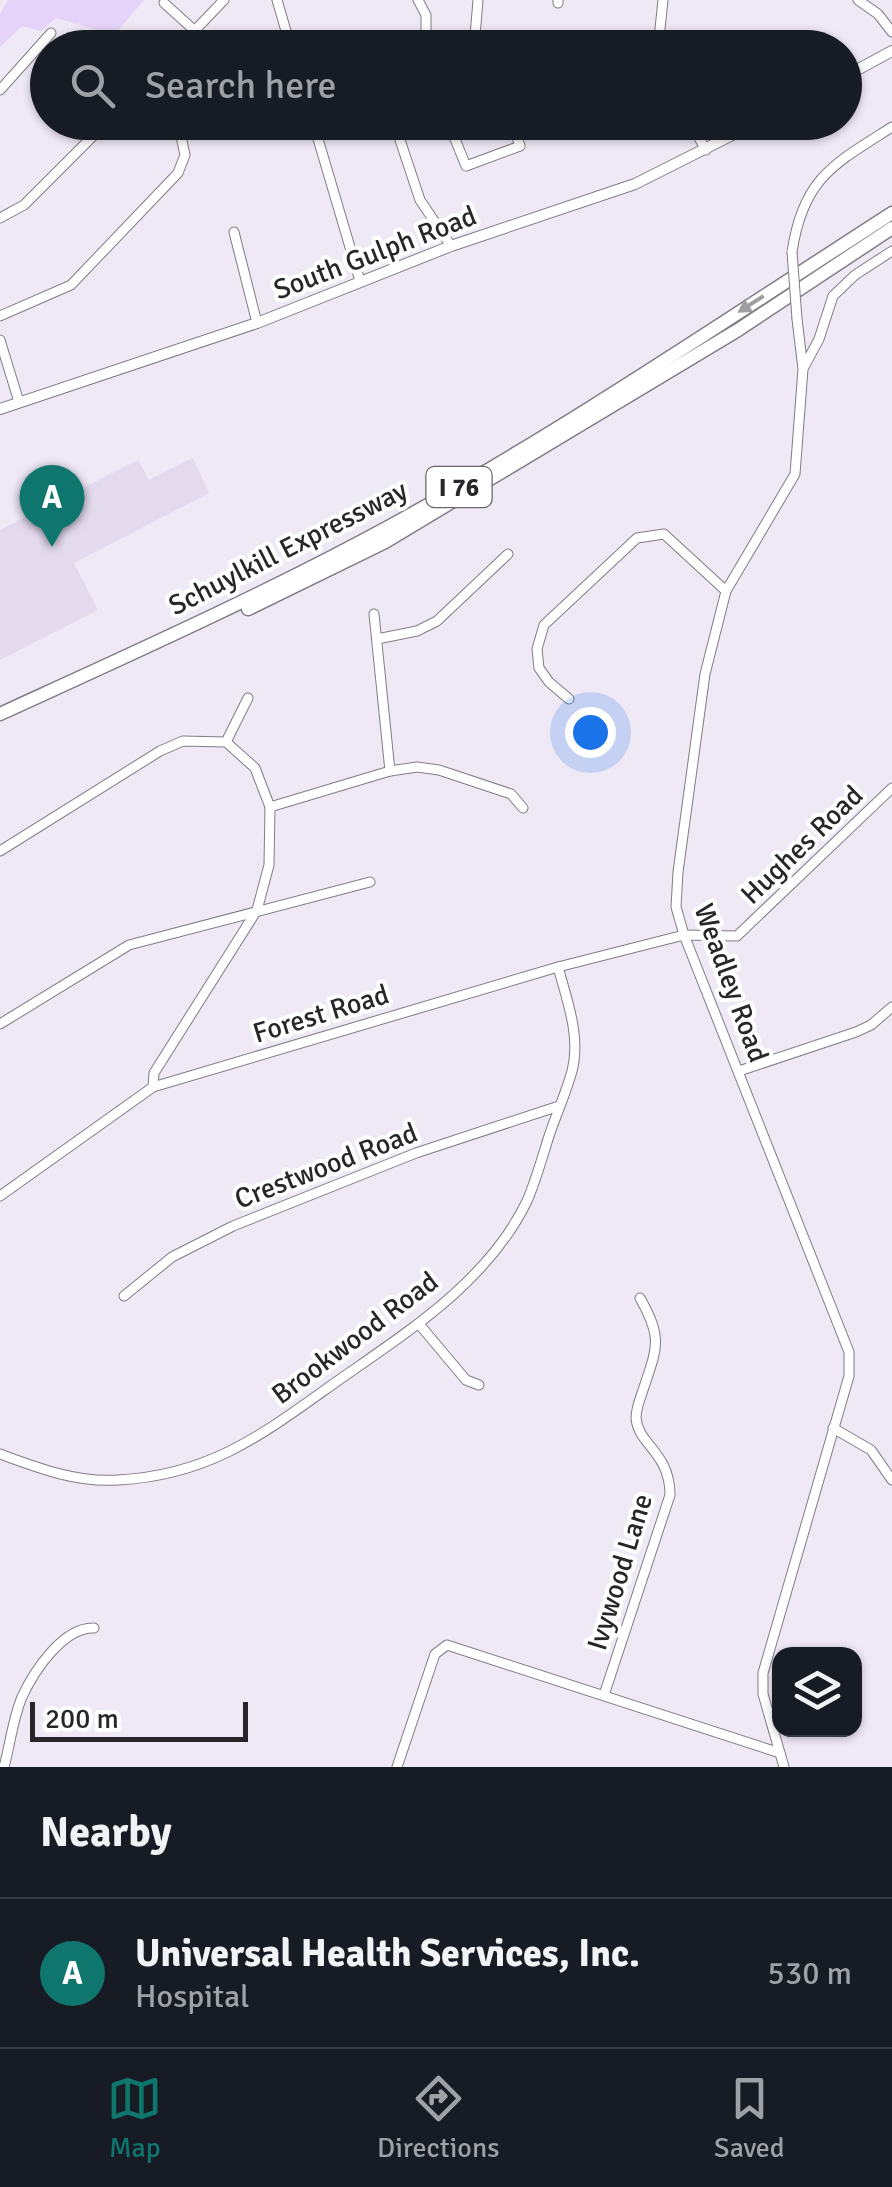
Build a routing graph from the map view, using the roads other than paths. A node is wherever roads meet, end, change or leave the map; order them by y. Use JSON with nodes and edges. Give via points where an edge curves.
{"nodes":[{"id":1,"x":224,"y":0,"type":"edge"},
{"id":2,"x":277,"y":0,"type":"edge"},
{"id":3,"x":418,"y":0,"type":"edge"},
{"id":4,"x":478,"y":0,"type":"edge"},
{"id":5,"x":663,"y":0,"type":"edge"},
{"id":6,"x":858,"y":0,"type":"edge"},
{"id":7,"x":164,"y":3,"type":"dead end"},
{"id":8,"x":194,"y":30,"type":"joint"},
{"id":9,"x":286,"y":30,"type":"edge"},
{"id":10,"x":426,"y":30,"type":"edge"},
{"id":11,"x":476,"y":30,"type":"edge"},
{"id":12,"x":658,"y":30,"type":"edge"},
{"id":13,"x":892,"y":32,"type":"edge"},
{"id":14,"x":892,"y":51,"type":"edge"},
{"id":15,"x":30,"y":56,"type":"edge"},
{"id":16,"x":862,"y":67,"type":"edge"},
{"id":17,"x":0,"y":90,"type":"edge"},
{"id":18,"x":892,"y":127,"type":"edge"},
{"id":19,"x":88,"y":140,"type":"edge"},
{"id":20,"x":184,"y":140,"type":"edge"},
{"id":21,"x":318,"y":140,"type":"edge"},
{"id":22,"x":400,"y":140,"type":"edge"},
{"id":23,"x":455,"y":140,"type":"edge"},
{"id":24,"x":518,"y":140,"type":"edge"},
{"id":25,"x":700,"y":140,"type":"edge"},
{"id":26,"x":725,"y":140,"type":"edge"},
{"id":27,"x":706,"y":150,"type":"junction"},
{"id":28,"x":892,"y":213,"type":"edge"},
{"id":29,"x":0,"y":218,"type":"edge"},
{"id":30,"x":892,"y":228,"type":"edge"},
{"id":31,"x":234,"y":232,"type":"dead end"},
{"id":32,"x":451,"y":246,"type":"junction"},
{"id":33,"x":892,"y":251,"type":"edge"},
{"id":34,"x":360,"y":281,"type":"junction"},
{"id":35,"x":0,"y":316,"type":"edge"},
{"id":36,"x":257,"y":323,"type":"junction"},
{"id":37,"x":0,"y":340,"type":"edge"},
{"id":38,"x":803,"y":369,"type":"junction"},
{"id":39,"x":19,"y":402,"type":"junction"},
{"id":40,"x":0,"y":409,"type":"edge"},
{"id":41,"x":508,"y":554,"type":"dead end"},
{"id":42,"x":726,"y":590,"type":"junction"},
{"id":43,"x":374,"y":614,"type":"dead end"},
{"id":44,"x":377,"y":639,"type":"junction"},
{"id":45,"x":248,"y":698,"type":"dead end"},
{"id":46,"x":569,"y":698,"type":"dead end"},
{"id":47,"x":0,"y":714,"type":"edge"},
{"id":48,"x":0,"y":722,"type":"edge"},
{"id":49,"x":226,"y":742,"type":"junction"},
{"id":50,"x":390,"y":771,"type":"junction"},
{"id":51,"x":892,"y":788,"type":"edge"},
{"id":52,"x":270,"y":807,"type":"junction"},
{"id":53,"x":523,"y":808,"type":"dead end"},
{"id":54,"x":0,"y":851,"type":"edge"},
{"id":55,"x":370,"y":882,"type":"dead end"},
{"id":56,"x":257,"y":910,"type":"junction"},
{"id":57,"x":684,"y":935,"type":"junction"},
{"id":58,"x":558,"y":967,"type":"junction"},
{"id":59,"x":892,"y":1007,"type":"edge"},
{"id":60,"x":0,"y":1024,"type":"edge"},
{"id":61,"x":738,"y":1071,"type":"junction"},
{"id":62,"x":153,"y":1087,"type":"junction"},
{"id":63,"x":559,"y":1106,"type":"junction"},
{"id":64,"x":0,"y":1196,"type":"edge"},
{"id":65,"x":124,"y":1296,"type":"dead end"},
{"id":66,"x":640,"y":1298,"type":"dead end"},
{"id":67,"x":419,"y":1324,"type":"junction"},
{"id":68,"x":479,"y":1384,"type":"dead end"},
{"id":69,"x":833,"y":1428,"type":"junction"},
{"id":70,"x":0,"y":1454,"type":"edge"},
{"id":71,"x":892,"y":1480,"type":"edge"},
{"id":72,"x":94,"y":1628,"type":"dead end"},
{"id":73,"x":604,"y":1695,"type":"junction"},
{"id":74,"x":780,"y":1753,"type":"junction"},
{"id":75,"x":4,"y":1767,"type":"edge"},
{"id":76,"x":397,"y":1767,"type":"edge"},
{"id":77,"x":784,"y":1767,"type":"edge"}],
"edges":[{"from":1,"to":8,"type":"street"},
{"from":2,"to":9,"type":"street"},
{"from":3,"to":10,"type":"street"},
{"from":4,"to":11,"type":"street"},
{"from":5,"to":12,"type":"street"},
{"from":6,"to":13,"type":"street"},
{"from":7,"to":8,"type":"street"},
{"from":14,"to":16,"type":"main road"},
{"from":15,"to":17,"type":"street"},
{"from":18,"to":38,"type":"street","name":"Weadley Road","bridge":true,"via":[[832,166],[796,226],[792,252]]},
{"from":19,"to":29,"type":"street","via":[[24,205]]},
{"from":20,"to":35,"type":"street","via":[[178,173],[72,285]]},
{"from":21,"to":34,"type":"street"},
{"from":22,"to":32,"type":"street","via":[[420,200]]},
{"from":23,"to":24,"type":"street","via":[[466,166],[520,146]]},
{"from":25,"to":27,"type":"street"},
{"from":26,"to":27,"type":"main road","name":"South Gulph Road"},
{"from":27,"to":32,"type":"main road","name":"South Gulph Road","via":[[635,184]]},
{"from":28,"to":47,"type":"highway","name":"Schuylkill Expressway","number":"I 76","one_way":true,"via":[[512,456],[391,525],[254,598]]},
{"from":30,"to":48,"type":"highway","name":"Schuylkill Expressway","number":"I 76","via":[[738,330],[386,542]]},
{"from":31,"to":36,"type":"street"},
{"from":32,"to":34,"type":"main road","name":"South Gulph Road"},
{"from":33,"to":38,"type":"street","via":[[832,296]]},
{"from":34,"to":36,"type":"main road","name":"South Gulph Road"},
{"from":36,"to":39,"type":"main road","name":"South Gulph Road"},
{"from":37,"to":39,"type":"street"},
{"from":38,"to":42,"type":"street","name":"Weadley Road","via":[[795,474]]},
{"from":39,"to":40,"type":"main road","name":"South Gulph Road"},
{"from":41,"to":44,"type":"street","via":[[437,621]]},
{"from":42,"to":46,"type":"street","via":[[664,534],[636,538],[544,625],[538,668]]},
{"from":42,"to":57,"type":"street","name":"Weadley Road","via":[[705,674],[678,872],[676,907]]},
{"from":43,"to":44,"type":"street"},
{"from":44,"to":50,"type":"street"},
{"from":45,"to":49,"type":"street"},
{"from":49,"to":52,"type":"street","via":[[254,768]]},
{"from":49,"to":54,"type":"street","via":[[182,741],[160,751]]},
{"from":50,"to":52,"type":"street"},
{"from":50,"to":53,"type":"street","via":[[440,770],[510,794]]},
{"from":51,"to":57,"type":"street","name":"Hughes Road","via":[[738,936]]},
{"from":52,"to":56,"type":"street","via":[[269,865]]},
{"from":55,"to":56,"type":"street"},
{"from":56,"to":60,"type":"street","via":[[129,945]]},
{"from":56,"to":62,"type":"street","via":[[154,1073]]},
{"from":57,"to":58,"type":"street","name":"Forest Road"},
{"from":57,"to":61,"type":"street","name":"Weadley Road"},
{"from":58,"to":62,"type":"street","name":"Forest Road"},
{"from":58,"to":63,"type":"street","name":"Brookwood Road","via":[[574,1042]]},
{"from":59,"to":61,"type":"street","via":[[856,1032]]},
{"from":61,"to":69,"type":"street","name":"Weadley Road","via":[[847,1340],[849,1376]]},
{"from":62,"to":64,"type":"street","name":"Forest Road"},
{"from":63,"to":65,"type":"street","name":"Crestwood Road","via":[[416,1153],[234,1226],[172,1257]]},
{"from":63,"to":67,"type":"street","name":"Brookwood Road","via":[[526,1202],[507,1234],[477,1273]]},
{"from":66,"to":73,"type":"street","name":"Ivywood Lane","via":[[658,1340],[637,1422],[664,1461],[670,1495]]},
{"from":67,"to":68,"type":"street","via":[[466,1380]]},
{"from":67,"to":70,"type":"street","name":"Brookwood Road","via":[[268,1431],[213,1461],[115,1481],[55,1474]]},
{"from":69,"to":71,"type":"street","via":[[871,1450]]},
{"from":69,"to":74,"type":"street","name":"Weadley Road","via":[[763,1673]]},
{"from":72,"to":75,"type":"street","via":[[64,1640],[42,1663],[22,1698]]},
{"from":73,"to":74,"type":"street"},
{"from":73,"to":76,"type":"street","via":[[445,1646],[435,1654]]},
{"from":74,"to":77,"type":"street","name":"Weadley Road"}]}
